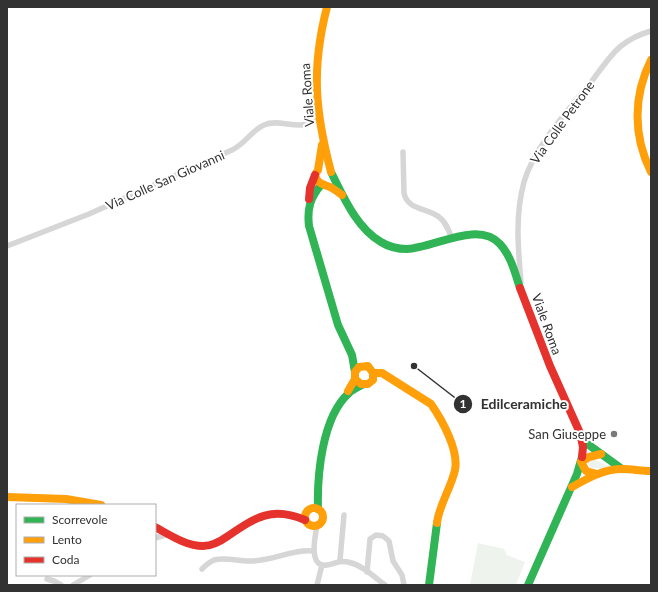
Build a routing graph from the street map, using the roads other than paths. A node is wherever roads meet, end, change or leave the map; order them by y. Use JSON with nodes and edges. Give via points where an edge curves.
{"nodes":[{"id":1,"x":327,"y":7,"type":"edge"},
{"id":2,"x":651,"y":31,"type":"edge"},
{"id":3,"x":651,"y":60,"type":"edge"},
{"id":4,"x":319,"y":119,"type":"junction"},
{"id":5,"x":322,"y":135,"type":"junction"},
{"id":6,"x":403,"y":152,"type":"dead end"},
{"id":7,"x":317,"y":172,"type":"junction"},
{"id":8,"x":651,"y":172,"type":"edge"},
{"id":9,"x":331,"y":173,"type":"junction"},
{"id":10,"x":322,"y":185,"type":"junction"},
{"id":11,"x":343,"y":196,"type":"junction"},
{"id":12,"x":309,"y":202,"type":"junction"},
{"id":13,"x":452,"y":239,"type":"junction"},
{"id":14,"x":7,"y":246,"type":"edge"},
{"id":15,"x":522,"y":288,"type":"junction"},
{"id":16,"x":352,"y":355,"type":"junction"},
{"id":17,"x":371,"y":373,"type":"junction"},
{"id":18,"x":355,"y":375,"type":"junction"},
{"id":19,"x":362,"y":385,"type":"junction"},
{"id":20,"x":347,"y":394,"type":"junction"},
{"id":21,"x":582,"y":440,"type":"junction"},
{"id":22,"x":601,"y":454,"type":"junction"},
{"id":23,"x":581,"y":462,"type":"junction"},
{"id":24,"x":622,"y":469,"type":"junction"},
{"id":25,"x":651,"y":471,"type":"edge"},
{"id":26,"x":596,"y":474,"type":"junction"},
{"id":27,"x":572,"y":487,"type":"junction"},
{"id":28,"x":7,"y":497,"type":"edge"},
{"id":29,"x":96,"y":504,"type":"edge"},
{"id":30,"x":344,"y":515,"type":"dead end"},
{"id":31,"x":311,"y":517,"type":"junction"},
{"id":32,"x":156,"y":528,"type":"edge"},
{"id":33,"x":168,"y":534,"type":"junction"},
{"id":34,"x":156,"y":538,"type":"edge"},
{"id":35,"x":313,"y":551,"type":"junction"},
{"id":36,"x":340,"y":560,"type":"junction"},
{"id":37,"x":322,"y":565,"type":"junction"},
{"id":38,"x":202,"y":569,"type":"dead end"},
{"id":39,"x":367,"y":572,"type":"junction"},
{"id":40,"x":88,"y":576,"type":"edge"},
{"id":41,"x":47,"y":579,"type":"dead end"},
{"id":42,"x":61,"y":585,"type":"edge"},
{"id":43,"x":73,"y":585,"type":"edge"},
{"id":44,"x":317,"y":585,"type":"edge"},
{"id":45,"x":384,"y":585,"type":"edge"},
{"id":46,"x":404,"y":585,"type":"edge"},
{"id":47,"x":429,"y":585,"type":"edge"},
{"id":48,"x":528,"y":585,"type":"edge"}],
"edges":[{"from":1,"to":4,"type":"main road","name":"Viale Roma","via":[[316,58]]},
{"from":2,"to":15,"type":"street","name":"Via Colle Petrone","via":[[630,40],[616,51],[558,123],[530,165],[518,215]]},
{"from":3,"to":8,"type":"main road","via":[[639,88],[638,116],[643,155]]},
{"from":4,"to":5,"type":"main road","name":"Viale Roma"},
{"from":4,"to":14,"type":"street","name":"Via Colle San Giovanni","via":[[307,124],[264,125],[232,150],[89,214]]},
{"from":5,"to":7,"type":"main road","name":"Viale Roma"},
{"from":5,"to":9,"type":"main road","name":"Viale Roma"},
{"from":6,"to":13,"type":"street","via":[[406,198],[414,206],[441,218]]},
{"from":7,"to":9,"type":"main road","via":[[326,168]]},
{"from":7,"to":10,"type":"main road","via":[[316,181]]},
{"from":7,"to":12,"type":"main road","name":"Viale Roma","via":[[310,188]]},
{"from":9,"to":10,"type":"main road","via":[[330,182]]},
{"from":9,"to":11,"type":"main road","name":"Viale Roma"},
{"from":10,"to":11,"type":"main road"},
{"from":10,"to":12,"type":"main road"},
{"from":11,"to":13,"type":"main road","name":"Viale Roma","via":[[359,222],[375,238],[387,245],[408,250]]},
{"from":12,"to":16,"type":"main road","name":"Viale Roma","via":[[308,222],[311,237],[339,329]]},
{"from":13,"to":15,"type":"main road","name":"Viale Roma","via":[[479,234],[495,239],[505,250]]},
{"from":15,"to":21,"type":"main road","name":"Viale Roma","via":[[552,372]]},
{"from":16,"to":17,"type":"main road"},
{"from":16,"to":18,"type":"main road"},
{"from":17,"to":18,"type":"main road","via":[[362,366]]},
{"from":17,"to":19,"type":"main road","via":[[368,384]]},
{"from":17,"to":47,"type":"main road","via":[[382,379],[395,381],[431,404],[455,453],[454,471],[437,520]]},
{"from":18,"to":19,"type":"main road"},
{"from":18,"to":20,"type":"main road"},
{"from":19,"to":20,"type":"main road","via":[[356,386]]},
{"from":20,"to":31,"type":"main road","via":[[336,410],[325,438],[317,499]]},
{"from":21,"to":22,"type":"main road"},
{"from":21,"to":23,"type":"main road","name":"Viale Roma"},
{"from":22,"to":23,"type":"main road","via":[[589,456]]},
{"from":22,"to":24,"type":"main road"},
{"from":23,"to":26,"type":"main road","via":[[586,471]]},
{"from":23,"to":27,"type":"main road","name":"Viale Roma"},
{"from":24,"to":25,"type":"main road"},
{"from":24,"to":26,"type":"main road"},
{"from":26,"to":27,"type":"main road"},
{"from":27,"to":48,"type":"main road","name":"Viale Roma"},
{"from":28,"to":29,"type":"main road","via":[[56,498]]},
{"from":30,"to":36,"type":"street"},
{"from":31,"to":33,"type":"main road","via":[[285,513],[257,517],[218,543],[208,546],[193,545]]},
{"from":31,"to":35,"type":"street","via":[[315,536]]},
{"from":32,"to":33,"type":"main road"},
{"from":33,"to":34,"type":"street"},
{"from":35,"to":37,"type":"street","via":[[316,560]]},
{"from":35,"to":38,"type":"street","via":[[300,551],[257,561],[218,559],[211,561]]},
{"from":36,"to":37,"type":"street"},
{"from":36,"to":39,"type":"street","via":[[354,564]]},
{"from":37,"to":44,"type":"street"},
{"from":39,"to":45,"type":"street"},
{"from":39,"to":46,"type":"street","via":[[370,539],[376,535],[381,536],[389,542]]},
{"from":40,"to":43,"type":"street"},
{"from":41,"to":42,"type":"street"}]}
